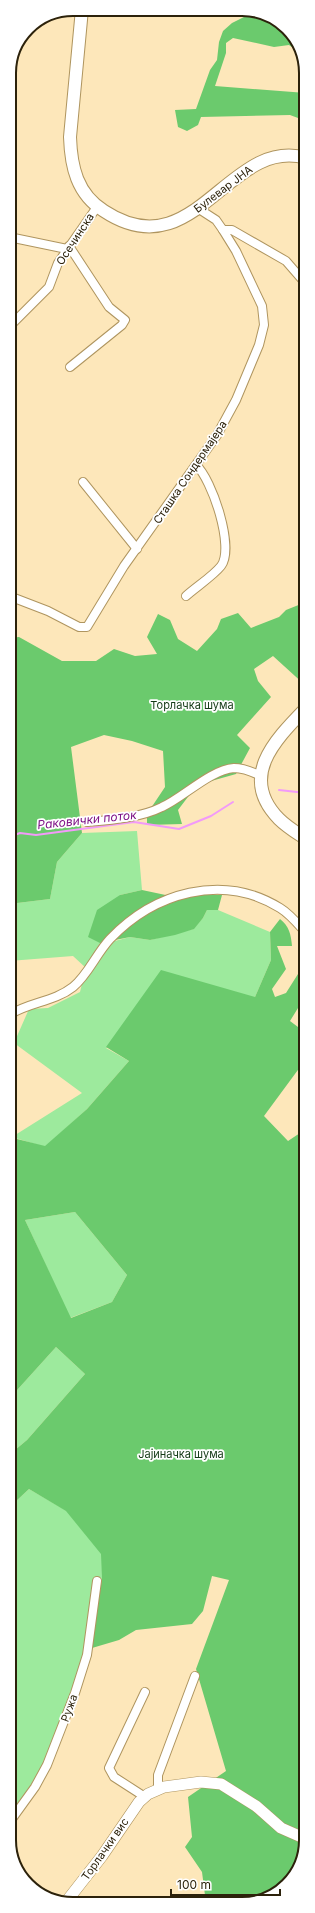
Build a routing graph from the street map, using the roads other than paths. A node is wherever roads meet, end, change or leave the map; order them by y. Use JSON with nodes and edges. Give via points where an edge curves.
{"nodes":[{"id":1,"x":81,"y":16,"type":"edge"},
{"id":2,"x":299,"y":157,"type":"edge"},
{"id":3,"x":97,"y":207,"type":"junction"},
{"id":4,"x":199,"y":209,"type":"junction"},
{"id":5,"x":223,"y":230,"type":"junction"},
{"id":6,"x":16,"y":238,"type":"edge"},
{"id":7,"x":68,"y":247,"type":"junction"},
{"id":8,"x":299,"y":276,"type":"edge"},
{"id":9,"x":16,"y":320,"type":"edge"},
{"id":10,"x":70,"y":367,"type":"dead end"},
{"id":11,"x":196,"y":465,"type":"junction"},
{"id":12,"x":83,"y":482,"type":"dead end"},
{"id":13,"x":136,"y":549,"type":"junction"},
{"id":14,"x":186,"y":596,"type":"dead end"},
{"id":15,"x":16,"y":599,"type":"edge"},
{"id":16,"x":299,"y":716,"type":"edge"},
{"id":17,"x":261,"y":776,"type":"junction"},
{"id":18,"x":87,"y":822,"type":"dead end"},
{"id":19,"x":299,"y":834,"type":"edge"},
{"id":20,"x":299,"y":926,"type":"edge"},
{"id":21,"x":16,"y":1011,"type":"edge"},
{"id":22,"x":97,"y":1581,"type":"dead end"},
{"id":23,"x":195,"y":1676,"type":"dead end"},
{"id":24,"x":145,"y":1692,"type":"dead end"},
{"id":25,"x":158,"y":1789,"type":"junction"},
{"id":26,"x":145,"y":1797,"type":"junction"},
{"id":27,"x":16,"y":1813,"type":"edge"},
{"id":28,"x":299,"y":1836,"type":"edge"},
{"id":29,"x":70,"y":1897,"type":"edge"}],
"edges":[{"from":1,"to":3,"type":"main road","via":[[70,137],[71,154],[79,184]]},
{"from":2,"to":4,"type":"main road","name":"Булевар ЈНА","via":[[291,155],[264,160],[240,174]]},
{"from":3,"to":4,"type":"main road","name":"Булевар ЈНА","via":[[120,221],[141,226],[171,223]]},
{"from":3,"to":7,"type":"street","name":"Осечинска"},
{"from":4,"to":5,"type":"street","name":"Сташка Сондермајера","via":[[216,220]]},
{"from":5,"to":8,"type":"street","via":[[232,230],[277,255]]},
{"from":5,"to":11,"type":"street","name":"Сташка Сондермајера","via":[[262,306],[264,326],[259,345],[236,400],[217,435]]},
{"from":6,"to":7,"type":"street"},
{"from":7,"to":9,"type":"street","name":"Осечинска","via":[[46,291]]},
{"from":7,"to":10,"type":"street","via":[[109,307],[125,320]]},
{"from":11,"to":13,"type":"street","name":"Сташка Сондермајера"},
{"from":11,"to":14,"type":"street","via":[[209,481],[216,500],[224,542],[223,559],[221,566]]},
{"from":12,"to":13,"type":"street"},
{"from":13,"to":15,"type":"street","name":"Сташка Сондермајера","via":[[87,627],[79,627]]},
{"from":16,"to":17,"type":"main road","via":[[266,757]]},
{"from":17,"to":18,"type":"street","via":[[234,768],[202,782],[161,808],[110,820]]},
{"from":17,"to":19,"type":"main road","via":[[262,792],[268,806],[279,819]]},
{"from":20,"to":21,"type":"street","via":[[280,908],[255,896],[209,890],[177,895],[157,904],[116,934],[73,987],[55,997]]},
{"from":22,"to":27,"type":"street","name":"Ружа","via":[[87,1654],[75,1692],[47,1765]]},
{"from":23,"to":25,"type":"street","via":[[158,1774]]},
{"from":24,"to":26,"type":"street","via":[[110,1768],[114,1777]]},
{"from":25,"to":26,"type":"street","name":"Торлачки вис"},
{"from":25,"to":28,"type":"street","name":"Торлачки вис","via":[[201,1782],[228,1787],[256,1806],[281,1828]]},
{"from":26,"to":29,"type":"street","name":"Торлачки вис"}]}
